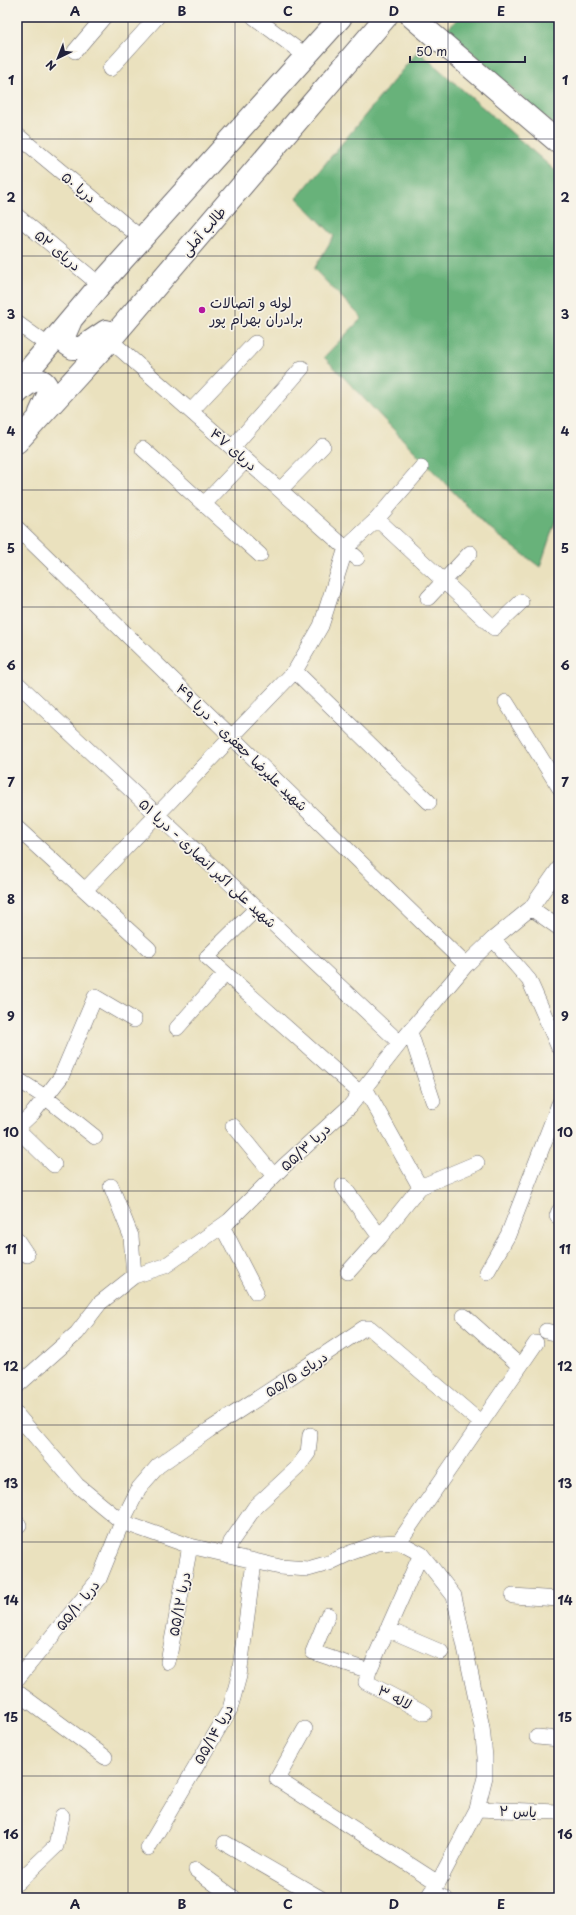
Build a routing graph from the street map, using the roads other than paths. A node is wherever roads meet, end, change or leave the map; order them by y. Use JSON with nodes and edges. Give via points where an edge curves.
{"nodes":[{"id":1,"x":104,"y":17,"type":"edge"},
{"id":2,"x":157,"y":17,"type":"edge"},
{"id":3,"x":254,"y":17,"type":"edge"},
{"id":4,"x":341,"y":17,"type":"edge"},
{"id":5,"x":386,"y":17,"type":"edge"},
{"id":6,"x":412,"y":17,"type":"edge"},
{"id":7,"x":75,"y":51,"type":"dead end"},
{"id":8,"x":306,"y":56,"type":"junction"},
{"id":9,"x":110,"y":69,"type":"dead end"},
{"id":10,"x":17,"y":135,"type":"edge"},
{"id":11,"x":559,"y":143,"type":"edge"},
{"id":12,"x":17,"y":216,"type":"edge"},
{"id":13,"x":140,"y":238,"type":"junction"},
{"id":14,"x":100,"y":285,"type":"junction"},
{"id":15,"x":134,"y":311,"type":"junction"},
{"id":16,"x":74,"y":315,"type":"junction"},
{"id":17,"x":17,"y":323,"type":"edge"},
{"id":18,"x":110,"y":340,"type":"junction"},
{"id":19,"x":255,"y":342,"type":"dead end"},
{"id":20,"x":49,"y":346,"type":"junction"},
{"id":21,"x":302,"y":368,"type":"dead end"},
{"id":22,"x":17,"y":384,"type":"edge"},
{"id":23,"x":17,"y":394,"type":"edge"},
{"id":24,"x":191,"y":411,"type":"junction"},
{"id":25,"x":24,"y":435,"type":"edge"},
{"id":26,"x":323,"y":446,"type":"dead end"},
{"id":27,"x":232,"y":448,"type":"junction"},
{"id":28,"x":143,"y":449,"type":"dead end"},
{"id":29,"x":246,"y":460,"type":"junction"},
{"id":30,"x":422,"y":468,"type":"dead end"},
{"id":31,"x":280,"y":490,"type":"junction"},
{"id":32,"x":204,"y":504,"type":"junction"},
{"id":33,"x":377,"y":518,"type":"junction"},
{"id":34,"x":17,"y":528,"type":"edge"},
{"id":35,"x":346,"y":548,"type":"junction"},
{"id":36,"x":470,"y":553,"type":"dead end"},
{"id":37,"x":260,"y":555,"type":"dead end"},
{"id":38,"x":357,"y":558,"type":"dead end"},
{"id":39,"x":444,"y":581,"type":"junction"},
{"id":40,"x":428,"y":598,"type":"dead end"},
{"id":41,"x":521,"y":602,"type":"dead end"},
{"id":42,"x":295,"y":670,"type":"junction"},
{"id":43,"x":17,"y":682,"type":"edge"},
{"id":44,"x":506,"y":702,"type":"dead end"},
{"id":45,"x":232,"y":737,"type":"junction"},
{"id":46,"x":559,"y":788,"type":"edge"},
{"id":47,"x":429,"y":802,"type":"dead end"},
{"id":48,"x":158,"y":815,"type":"junction"},
{"id":49,"x":17,"y":828,"type":"edge"},
{"id":50,"x":559,"y":868,"type":"edge"},
{"id":51,"x":85,"y":890,"type":"junction"},
{"id":52,"x":256,"y":908,"type":"junction"},
{"id":53,"x":531,"y":908,"type":"junction"},
{"id":54,"x":559,"y":928,"type":"edge"},
{"id":55,"x":493,"y":939,"type":"junction"},
{"id":56,"x":149,"y":949,"type":"dead end"},
{"id":57,"x":466,"y":965,"type":"junction"},
{"id":58,"x":226,"y":974,"type":"junction"},
{"id":59,"x":134,"y":1020,"type":"dead end"},
{"id":60,"x":176,"y":1028,"type":"dead end"},
{"id":61,"x":405,"y":1037,"type":"junction"},
{"id":62,"x":559,"y":1048,"type":"edge"},
{"id":63,"x":17,"y":1079,"type":"edge"},
{"id":64,"x":362,"y":1090,"type":"junction"},
{"id":65,"x":45,"y":1097,"type":"junction"},
{"id":66,"x":433,"y":1101,"type":"dead end"},
{"id":67,"x":559,"y":1104,"type":"edge"},
{"id":68,"x":233,"y":1126,"type":"dead end"},
{"id":69,"x":17,"y":1128,"type":"edge"},
{"id":70,"x":95,"y":1137,"type":"dead end"},
{"id":71,"x":477,"y":1163,"type":"dead end"},
{"id":72,"x":54,"y":1165,"type":"dead end"},
{"id":73,"x":274,"y":1176,"type":"junction"},
{"id":74,"x":111,"y":1186,"type":"dead end"},
{"id":75,"x":343,"y":1186,"type":"dead end"},
{"id":76,"x":420,"y":1187,"type":"junction"},
{"id":77,"x":559,"y":1211,"type":"edge"},
{"id":78,"x":559,"y":1218,"type":"edge"},
{"id":79,"x":222,"y":1226,"type":"junction"},
{"id":80,"x":380,"y":1237,"type":"junction"},
{"id":81,"x":17,"y":1240,"type":"edge"},
{"id":82,"x":27,"y":1255,"type":"dead end"},
{"id":83,"x":348,"y":1272,"type":"dead end"},
{"id":84,"x":486,"y":1272,"type":"dead end"},
{"id":85,"x":134,"y":1276,"type":"junction"},
{"id":86,"x":256,"y":1292,"type":"dead end"},
{"id":87,"x":464,"y":1316,"type":"dead end"},
{"id":88,"x":536,"y":1343,"type":"dead end"},
{"id":89,"x":520,"y":1366,"type":"junction"},
{"id":90,"x":17,"y":1386,"type":"edge"},
{"id":91,"x":17,"y":1415,"type":"edge"},
{"id":92,"x":480,"y":1422,"type":"junction"},
{"id":93,"x":310,"y":1435,"type":"dead end"},
{"id":94,"x":122,"y":1522,"type":"junction"},
{"id":95,"x":398,"y":1542,"type":"junction"},
{"id":96,"x":190,"y":1546,"type":"junction"},
{"id":97,"x":420,"y":1554,"type":"junction"},
{"id":98,"x":227,"y":1555,"type":"junction"},
{"id":99,"x":254,"y":1562,"type":"junction"},
{"id":100,"x":513,"y":1596,"type":"dead end"},
{"id":101,"x":559,"y":1599,"type":"edge"},
{"id":102,"x":328,"y":1615,"type":"dead end"},
{"id":103,"x":387,"y":1629,"type":"junction"},
{"id":104,"x":441,"y":1652,"type":"dead end"},
{"id":105,"x":168,"y":1662,"type":"dead end"},
{"id":106,"x":367,"y":1677,"type":"junction"},
{"id":107,"x":17,"y":1679,"type":"edge"},
{"id":108,"x":17,"y":1692,"type":"edge"},
{"id":109,"x":425,"y":1713,"type":"dead end"},
{"id":110,"x":305,"y":1729,"type":"dead end"},
{"id":111,"x":536,"y":1737,"type":"dead end"},
{"id":112,"x":559,"y":1739,"type":"edge"},
{"id":113,"x":105,"y":1757,"type":"dead end"},
{"id":114,"x":477,"y":1809,"type":"junction"},
{"id":115,"x":559,"y":1812,"type":"edge"},
{"id":116,"x":62,"y":1816,"type":"dead end"},
{"id":117,"x":225,"y":1843,"type":"dead end"},
{"id":118,"x":148,"y":1848,"type":"dead end"},
{"id":119,"x":196,"y":1870,"type":"dead end"},
{"id":120,"x":17,"y":1883,"type":"edge"},
{"id":121,"x":435,"y":1893,"type":"edge"},
{"id":122,"x":234,"y":1898,"type":"edge"},
{"id":123,"x":320,"y":1898,"type":"edge"}],
"edges":[{"from":1,"to":7,"type":"street"},
{"from":2,"to":9,"type":"street"},
{"from":3,"to":8,"type":"street"},
{"from":4,"to":8,"type":"main road"},
{"from":5,"to":15,"type":"main road","name":"طالب آملی"},
{"from":6,"to":11,"type":"main road"},
{"from":8,"to":13,"type":"main road"},
{"from":10,"to":13,"type":"street","name":"دریا ۵۰"},
{"from":12,"to":14,"type":"street","name":"دریای ۵۲"},
{"from":13,"to":14,"type":"main road"},
{"from":14,"to":16,"type":"main road"},
{"from":15,"to":16,"type":"main road","via":[[81,348],[73,348],[65,340]]},
{"from":15,"to":18,"type":"main road","name":"طالب آملی"},
{"from":16,"to":20,"type":"main road"},
{"from":17,"to":20,"type":"street"},
{"from":18,"to":24,"type":"street","name":"دریای ۴۷"},
{"from":18,"to":25,"type":"main road","name":"طالب آملی"},
{"from":19,"to":24,"type":"street"},
{"from":20,"to":22,"type":"main road"},
{"from":21,"to":27,"type":"street"},
{"from":23,"to":25,"type":"main road","via":[[36,380],[41,380],[48,387],[46,402]]},
{"from":24,"to":27,"type":"street","name":"دریای ۴۷"},
{"from":26,"to":31,"type":"street"},
{"from":27,"to":29,"type":"street","name":"دریای ۴۷"},
{"from":28,"to":32,"type":"street"},
{"from":29,"to":31,"type":"street","name":"دریای ۴۷"},
{"from":29,"to":32,"type":"street"},
{"from":30,"to":33,"type":"street"},
{"from":31,"to":35,"type":"street","name":"دریای ۴۷"},
{"from":32,"to":37,"type":"street"},
{"from":33,"to":35,"type":"street"},
{"from":33,"to":39,"type":"street"},
{"from":34,"to":45,"type":"street","name":"شهید علیرضا جعفری - دریا ۴۹"},
{"from":35,"to":38,"type":"street","name":"دریای ۴۷"},
{"from":35,"to":42,"type":"street","via":[[321,626]]},
{"from":36,"to":39,"type":"street"},
{"from":39,"to":40,"type":"street"},
{"from":39,"to":41,"type":"street","via":[[494,628]]},
{"from":42,"to":45,"type":"street"},
{"from":42,"to":47,"type":"street"},
{"from":43,"to":48,"type":"street","name":"شهید علی اکبر انصاری - دریا ۵۱"},
{"from":44,"to":46,"type":"street"},
{"from":45,"to":48,"type":"street"},
{"from":45,"to":57,"type":"street","name":"شهید علیرضا جعفری - دریا ۴۹"},
{"from":48,"to":51,"type":"street"},
{"from":48,"to":52,"type":"street","name":"شهید علی اکبر انصاری - دریا ۵۱"},
{"from":49,"to":51,"type":"street"},
{"from":50,"to":53,"type":"street","name":"دریا ۵۵/۳"},
{"from":51,"to":56,"type":"street"},
{"from":52,"to":58,"type":"street","via":[[207,957]]},
{"from":52,"to":61,"type":"street","name":"شهید علی اکبر انصاری - دریا ۵۱"},
{"from":53,"to":54,"type":"street"},
{"from":53,"to":55,"type":"street","name":"دریا ۵۵/۳"},
{"from":55,"to":57,"type":"street","name":"دریا ۵۵/۳"},
{"from":55,"to":62,"type":"street","via":[[529,980]]},
{"from":57,"to":61,"type":"street","name":"دریا ۵۵/۳"},
{"from":58,"to":60,"type":"street"},
{"from":58,"to":64,"type":"street"},
{"from":59,"to":65,"type":"street","via":[[95,997],[61,1078]]},
{"from":61,"to":64,"type":"street","name":"دریا ۵۵/۳"},
{"from":61,"to":66,"type":"street"},
{"from":63,"to":65,"type":"street"},
{"from":64,"to":73,"type":"street","name":"دریا ۵۵/۳","via":[[350,1106]]},
{"from":64,"to":76,"type":"street"},
{"from":65,"to":69,"type":"street"},
{"from":65,"to":70,"type":"street"},
{"from":67,"to":84,"type":"street","via":[[508,1234]]},
{"from":68,"to":73,"type":"street"},
{"from":69,"to":72,"type":"street"},
{"from":71,"to":76,"type":"street"},
{"from":73,"to":79,"type":"street","name":"دریا ۵۵/۳"},
{"from":74,"to":85,"type":"street","via":[[132,1236]]},
{"from":75,"to":80,"type":"street"},
{"from":76,"to":80,"type":"street"},
{"from":77,"to":78,"type":"street","via":[[556,1216]]},
{"from":79,"to":85,"type":"street","name":"دریا ۵۵/۳","via":[[165,1266]]},
{"from":79,"to":86,"type":"street"},
{"from":80,"to":83,"type":"street"},
{"from":81,"to":82,"type":"street"},
{"from":85,"to":90,"type":"street","name":"دریا ۵۵/۳","via":[[100,1303],[77,1333]]},
{"from":87,"to":89,"type":"street"},
{"from":88,"to":89,"type":"street"},
{"from":89,"to":92,"type":"street"},
{"from":91,"to":94,"type":"street","via":[[76,1485]]},
{"from":92,"to":94,"type":"street","name":"دریای ۵۵/۵","via":[[370,1328],[364,1328],[158,1466],[139,1488]]},
{"from":92,"to":95,"type":"street"},
{"from":93,"to":98,"type":"street","via":[[308,1453],[297,1468],[256,1507],[231,1542]]},
{"from":94,"to":96,"type":"street"},
{"from":94,"to":107,"type":"street","name":"دریا ۵۵/۱۰","via":[[99,1579]]},
{"from":95,"to":97,"type":"street"},
{"from":95,"to":99,"type":"street","via":[[378,1543],[329,1564],[308,1569],[280,1568]]},
{"from":96,"to":98,"type":"street"},
{"from":96,"to":105,"type":"street","name":"دریا ۵۵/۱۲"},
{"from":97,"to":103,"type":"street"},
{"from":97,"to":114,"type":"street","via":[[454,1596],[459,1615],[482,1727],[485,1757],[485,1777]]},
{"from":98,"to":99,"type":"street"},
{"from":99,"to":118,"type":"street","name":"دریا ۵۵/۱۴","via":[[239,1676],[230,1709]]},
{"from":100,"to":101,"type":"street"},
{"from":102,"to":106,"type":"street","name":"لاله ۳","via":[[312,1652]]},
{"from":103,"to":104,"type":"street"},
{"from":103,"to":106,"type":"street"},
{"from":106,"to":109,"type":"street","name":"لاله ۳"},
{"from":108,"to":113,"type":"street"},
{"from":110,"to":121,"type":"street","via":[[277,1779]]},
{"from":111,"to":112,"type":"street"},
{"from":114,"to":115,"type":"street","name":"یاس ۲"},
{"from":114,"to":121,"type":"street"},
{"from":116,"to":120,"type":"street","via":[[56,1846]]},
{"from":117,"to":123,"type":"street"},
{"from":119,"to":122,"type":"street"}]}
